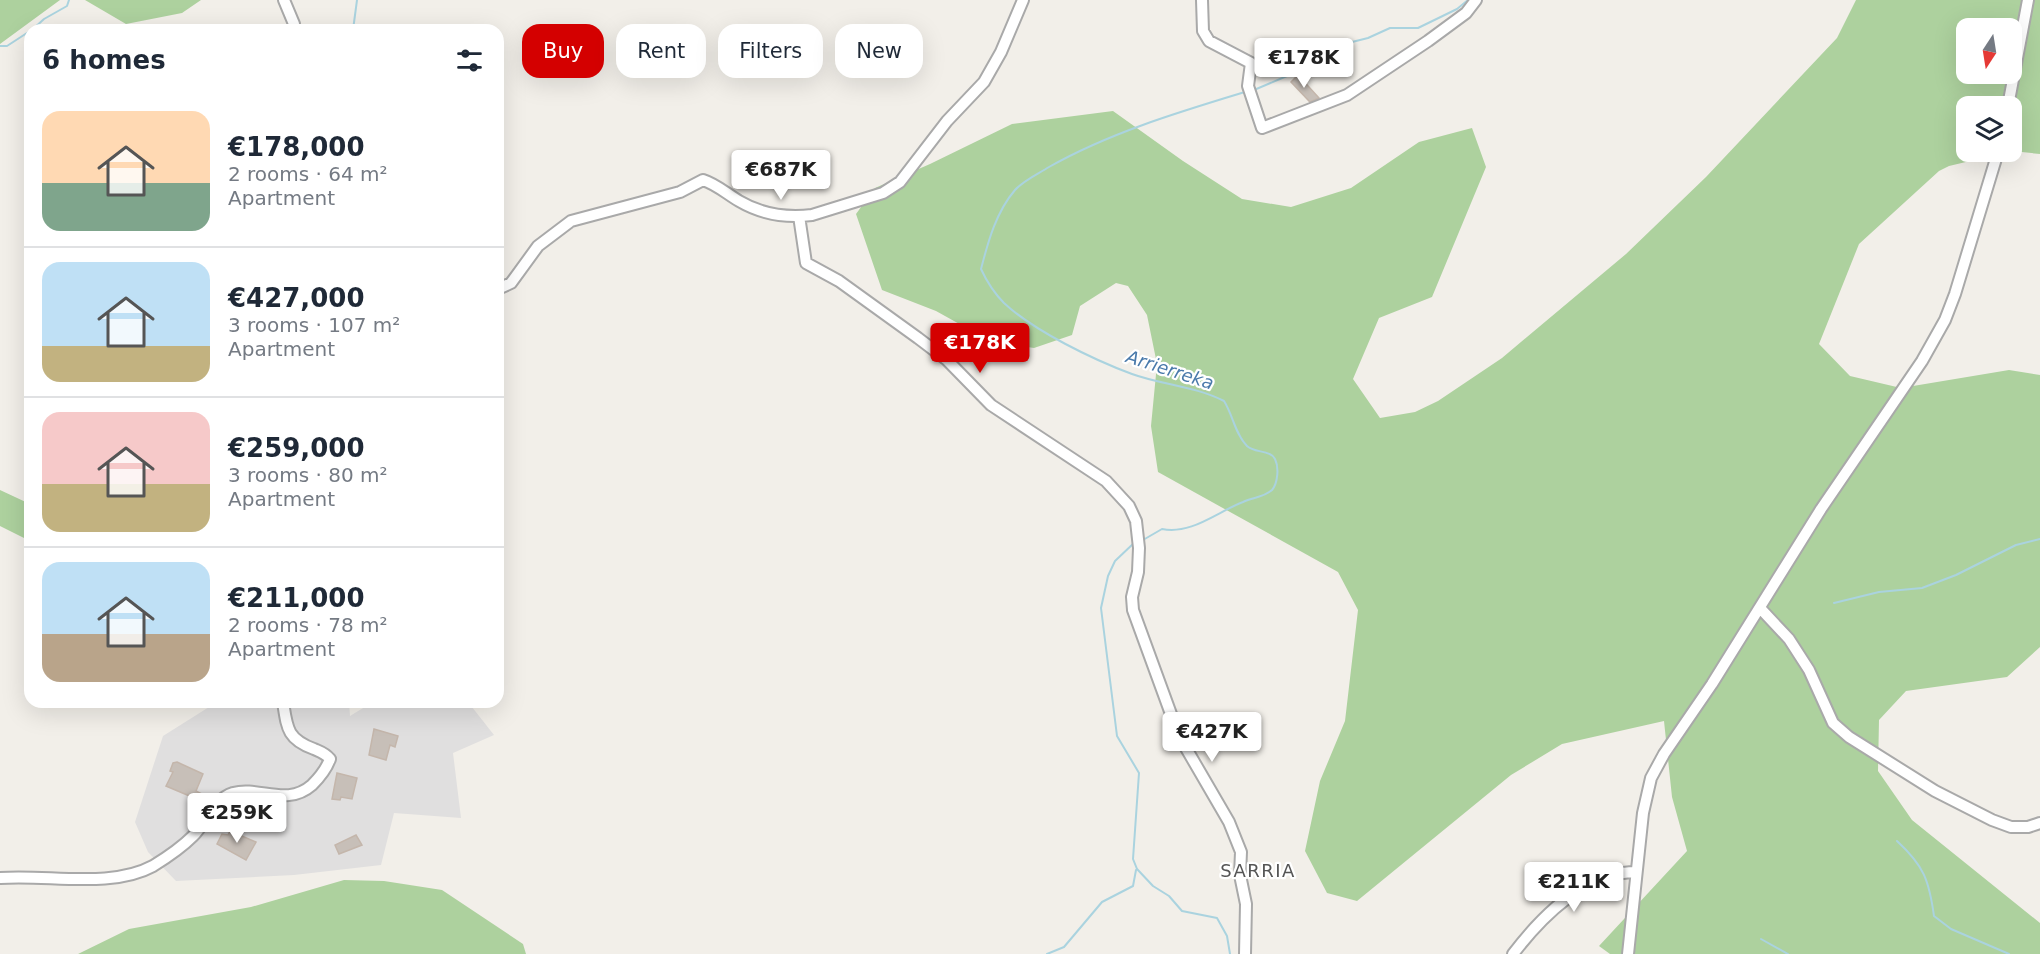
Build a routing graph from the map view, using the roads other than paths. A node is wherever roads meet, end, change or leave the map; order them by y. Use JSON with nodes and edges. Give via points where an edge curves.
{"nodes":[{"id":1,"x":284,"y":0,"type":"edge"},
{"id":2,"x":1023,"y":0,"type":"edge"},
{"id":3,"x":1202,"y":0,"type":"edge"},
{"id":4,"x":1476,"y":0,"type":"edge"},
{"id":5,"x":2028,"y":0,"type":"edge"},
{"id":6,"x":294,"y":24,"type":"edge"},
{"id":7,"x":2010,"y":96,"type":"edge"},
{"id":8,"x":1995,"y":162,"type":"edge"},
{"id":9,"x":799,"y":216,"type":"junction"},
{"id":10,"x":504,"y":286,"type":"edge"},
{"id":11,"x":1760,"y":608,"type":"junction"},
{"id":12,"x":284,"y":708,"type":"edge"},
{"id":13,"x":2040,"y":823,"type":"edge"},
{"id":14,"x":1636,"y":872,"type":"junction"},
{"id":15,"x":0,"y":878,"type":"edge"},
{"id":16,"x":1245,"y":954,"type":"edge"},
{"id":17,"x":1513,"y":954,"type":"edge"},
{"id":18,"x":1629,"y":954,"type":"edge"}],
"edges":[{"from":1,"to":6,"type":"street"},
{"from":2,"to":9,"type":"street","via":[[984,82],[947,121],[900,182],[883,193]]},
{"from":3,"to":4,"type":"street","via":[[1203,31],[1209,41],[1251,63],[1250,91],[1262,128],[1334,101],[1392,67],[1466,13]]},
{"from":5,"to":7,"type":"street"},
{"from":8,"to":11,"type":"street","via":[[1945,320]]},
{"from":9,"to":10,"type":"street","via":[[752,208],[703,180],[680,192],[571,222],[538,246],[512,283]]},
{"from":9,"to":16,"type":"street","via":[[806,263],[839,281],[947,360],[991,405],[1106,481],[1129,506],[1136,521],[1139,551],[1132,597],[1134,610],[1179,736],[1229,822],[1240,852],[1246,904]]},
{"from":11,"to":13,"type":"street","via":[[1789,639],[1809,670],[1833,723],[1849,737],[1935,791],[1992,820],[2011,826]]},
{"from":11,"to":14,"type":"street","via":[[1651,778]]},
{"from":12,"to":15,"type":"street","via":[[290,734],[297,742],[330,759],[320,778],[306,790],[288,796],[233,793],[220,801],[193,836],[153,866],[138,872],[111,878]]},
{"from":14,"to":17,"type":"street","via":[[1594,880],[1554,910]]},
{"from":14,"to":18,"type":"street"}]}
